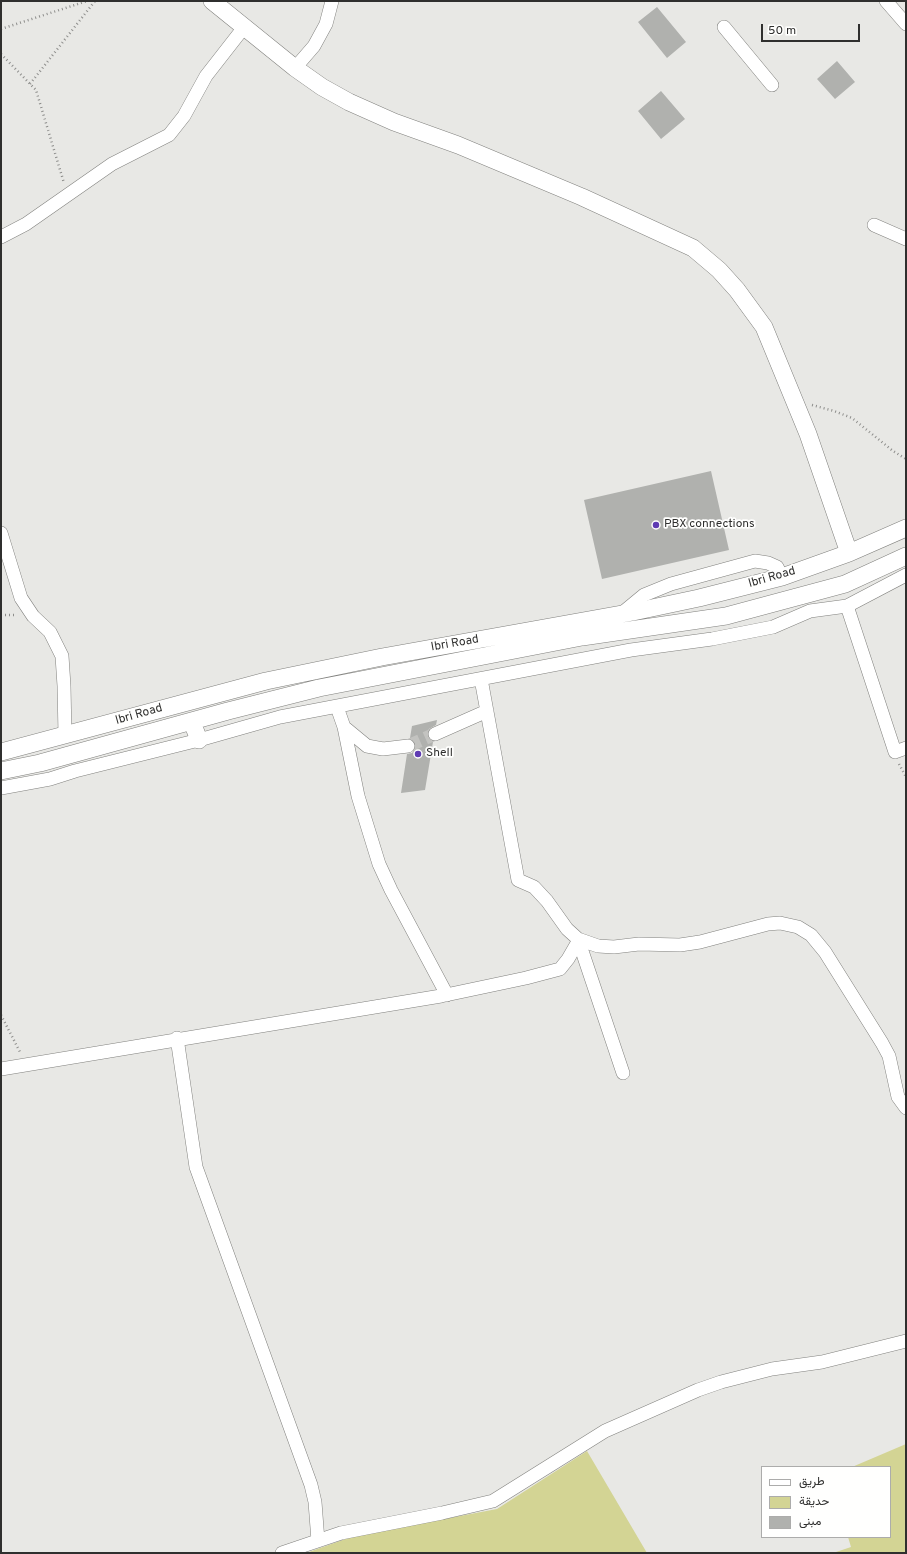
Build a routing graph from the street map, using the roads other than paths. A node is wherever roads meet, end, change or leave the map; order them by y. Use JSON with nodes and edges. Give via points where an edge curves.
{"nodes":[{"id":1,"x":212,"y":1,"type":"edge"},
{"id":2,"x":332,"y":1,"type":"edge"},
{"id":3,"x":886,"y":1,"type":"edge"},
{"id":4,"x":906,"y":24,"type":"edge"},
{"id":5,"x":245,"y":26,"type":"junction"},
{"id":6,"x":724,"y":27,"type":"dead end"},
{"id":7,"x":295,"y":68,"type":"junction"},
{"id":8,"x":772,"y":84,"type":"dead end"},
{"id":9,"x":874,"y":226,"type":"dead end"},
{"id":10,"x":1,"y":237,"type":"edge"},
{"id":11,"x":906,"y":239,"type":"edge"},
{"id":12,"x":906,"y":528,"type":"edge"},
{"id":13,"x":1,"y":533,"type":"edge"},
{"id":14,"x":849,"y":553,"type":"junction"},
{"id":15,"x":906,"y":556,"type":"edge"},
{"id":16,"x":906,"y":575,"type":"edge"},
{"id":17,"x":782,"y":576,"type":"junction"},
{"id":18,"x":847,"y":606,"type":"junction"},
{"id":19,"x":726,"y":616,"type":"junction"},
{"id":20,"x":481,"y":679,"type":"junction"},
{"id":21,"x":337,"y":707,"type":"junction"},
{"id":22,"x":487,"y":711,"type":"junction"},
{"id":23,"x":192,"y":722,"type":"junction"},
{"id":24,"x":344,"y":727,"type":"junction"},
{"id":25,"x":435,"y":734,"type":"tunnel mouth"},
{"id":26,"x":65,"y":735,"type":"junction"},
{"id":27,"x":199,"y":740,"type":"junction"},
{"id":28,"x":408,"y":746,"type":"tunnel mouth"},
{"id":29,"x":906,"y":748,"type":"edge"},
{"id":30,"x":1,"y":752,"type":"edge"},
{"id":31,"x":1,"y":771,"type":"edge"},
{"id":32,"x":1,"y":788,"type":"edge"},
{"id":33,"x":578,"y":940,"type":"junction"},
{"id":34,"x":447,"y":995,"type":"junction"},
{"id":35,"x":177,"y":1038,"type":"junction"},
{"id":36,"x":1,"y":1069,"type":"edge"},
{"id":37,"x":624,"y":1073,"type":"dead end"},
{"id":38,"x":906,"y":1108,"type":"edge"},
{"id":39,"x":906,"y":1341,"type":"edge"},
{"id":40,"x":318,"y":1541,"type":"junction"},
{"id":41,"x":282,"y":1553,"type":"edge"}],
"edges":[{"from":1,"to":5,"type":"main road"},
{"from":2,"to":7,"type":"street","via":[[326,24],[314,46]]},
{"from":3,"to":4,"type":"street"},
{"from":5,"to":7,"type":"main road"},
{"from":5,"to":10,"type":"street","via":[[206,76],[184,116],[169,135],[112,164],[26,224]]},
{"from":6,"to":8,"type":"street"},
{"from":7,"to":14,"type":"main road","via":[[322,87],[356,105],[534,176],[654,228],[693,248],[737,290],[764,327],[808,434]]},
{"from":9,"to":11,"type":"street"},
{"from":12,"to":14,"type":"main road","name":"Ibri Road"},
{"from":13,"to":26,"type":"street","via":[[21,598],[33,616],[50,632],[62,656]]},
{"from":14,"to":17,"type":"main road","name":"Ibri Road"},
{"from":15,"to":19,"type":"main road","name":"Ibri Road","via":[[845,584]]},
{"from":16,"to":18,"type":"street"},
{"from":17,"to":19,"type":"main road","via":[[783,587],[776,595]]},
{"from":17,"to":26,"type":"main road","name":"Ibri Road","via":[[699,598],[266,682]]},
{"from":18,"to":20,"type":"street","via":[[810,611],[773,627],[712,639],[631,650]]},
{"from":18,"to":29,"type":"street","via":[[895,752]]},
{"from":19,"to":23,"type":"main road","name":"Ibri Road","via":[[582,637],[319,688]]},
{"from":20,"to":21,"type":"street"},
{"from":20,"to":22,"type":"street"},
{"from":21,"to":24,"type":"street"},
{"from":21,"to":27,"type":"street","via":[[280,717]]},
{"from":22,"to":25,"type":"street"},
{"from":22,"to":33,"type":"street","via":[[518,880],[534,887]]},
{"from":23,"to":27,"type":"main road"},
{"from":23,"to":31,"type":"main road","name":"Ibri Road"},
{"from":24,"to":28,"type":"street","via":[[367,746],[383,749]]},
{"from":24,"to":34,"type":"street","via":[[358,796],[384,877]]},
{"from":26,"to":30,"type":"main road","name":"Ibri Road"},
{"from":27,"to":32,"type":"street","via":[[50,779]]},
{"from":33,"to":34,"type":"street","via":[[560,969]]},
{"from":33,"to":37,"type":"street"},
{"from":33,"to":38,"type":"street","via":[[598,946],[614,947],[639,944],[680,945],[768,924],[780,923],[798,927],[811,935],[825,952],[882,1043],[889,1056],[898,1097]]},
{"from":34,"to":35,"type":"street"},
{"from":35,"to":36,"type":"street"},
{"from":35,"to":40,"type":"street","via":[[196,1167],[311,1485]]},
{"from":39,"to":40,"type":"street","via":[[822,1362],[772,1369],[706,1388],[605,1430],[493,1500],[355,1530]]},
{"from":40,"to":41,"type":"street"}]}
